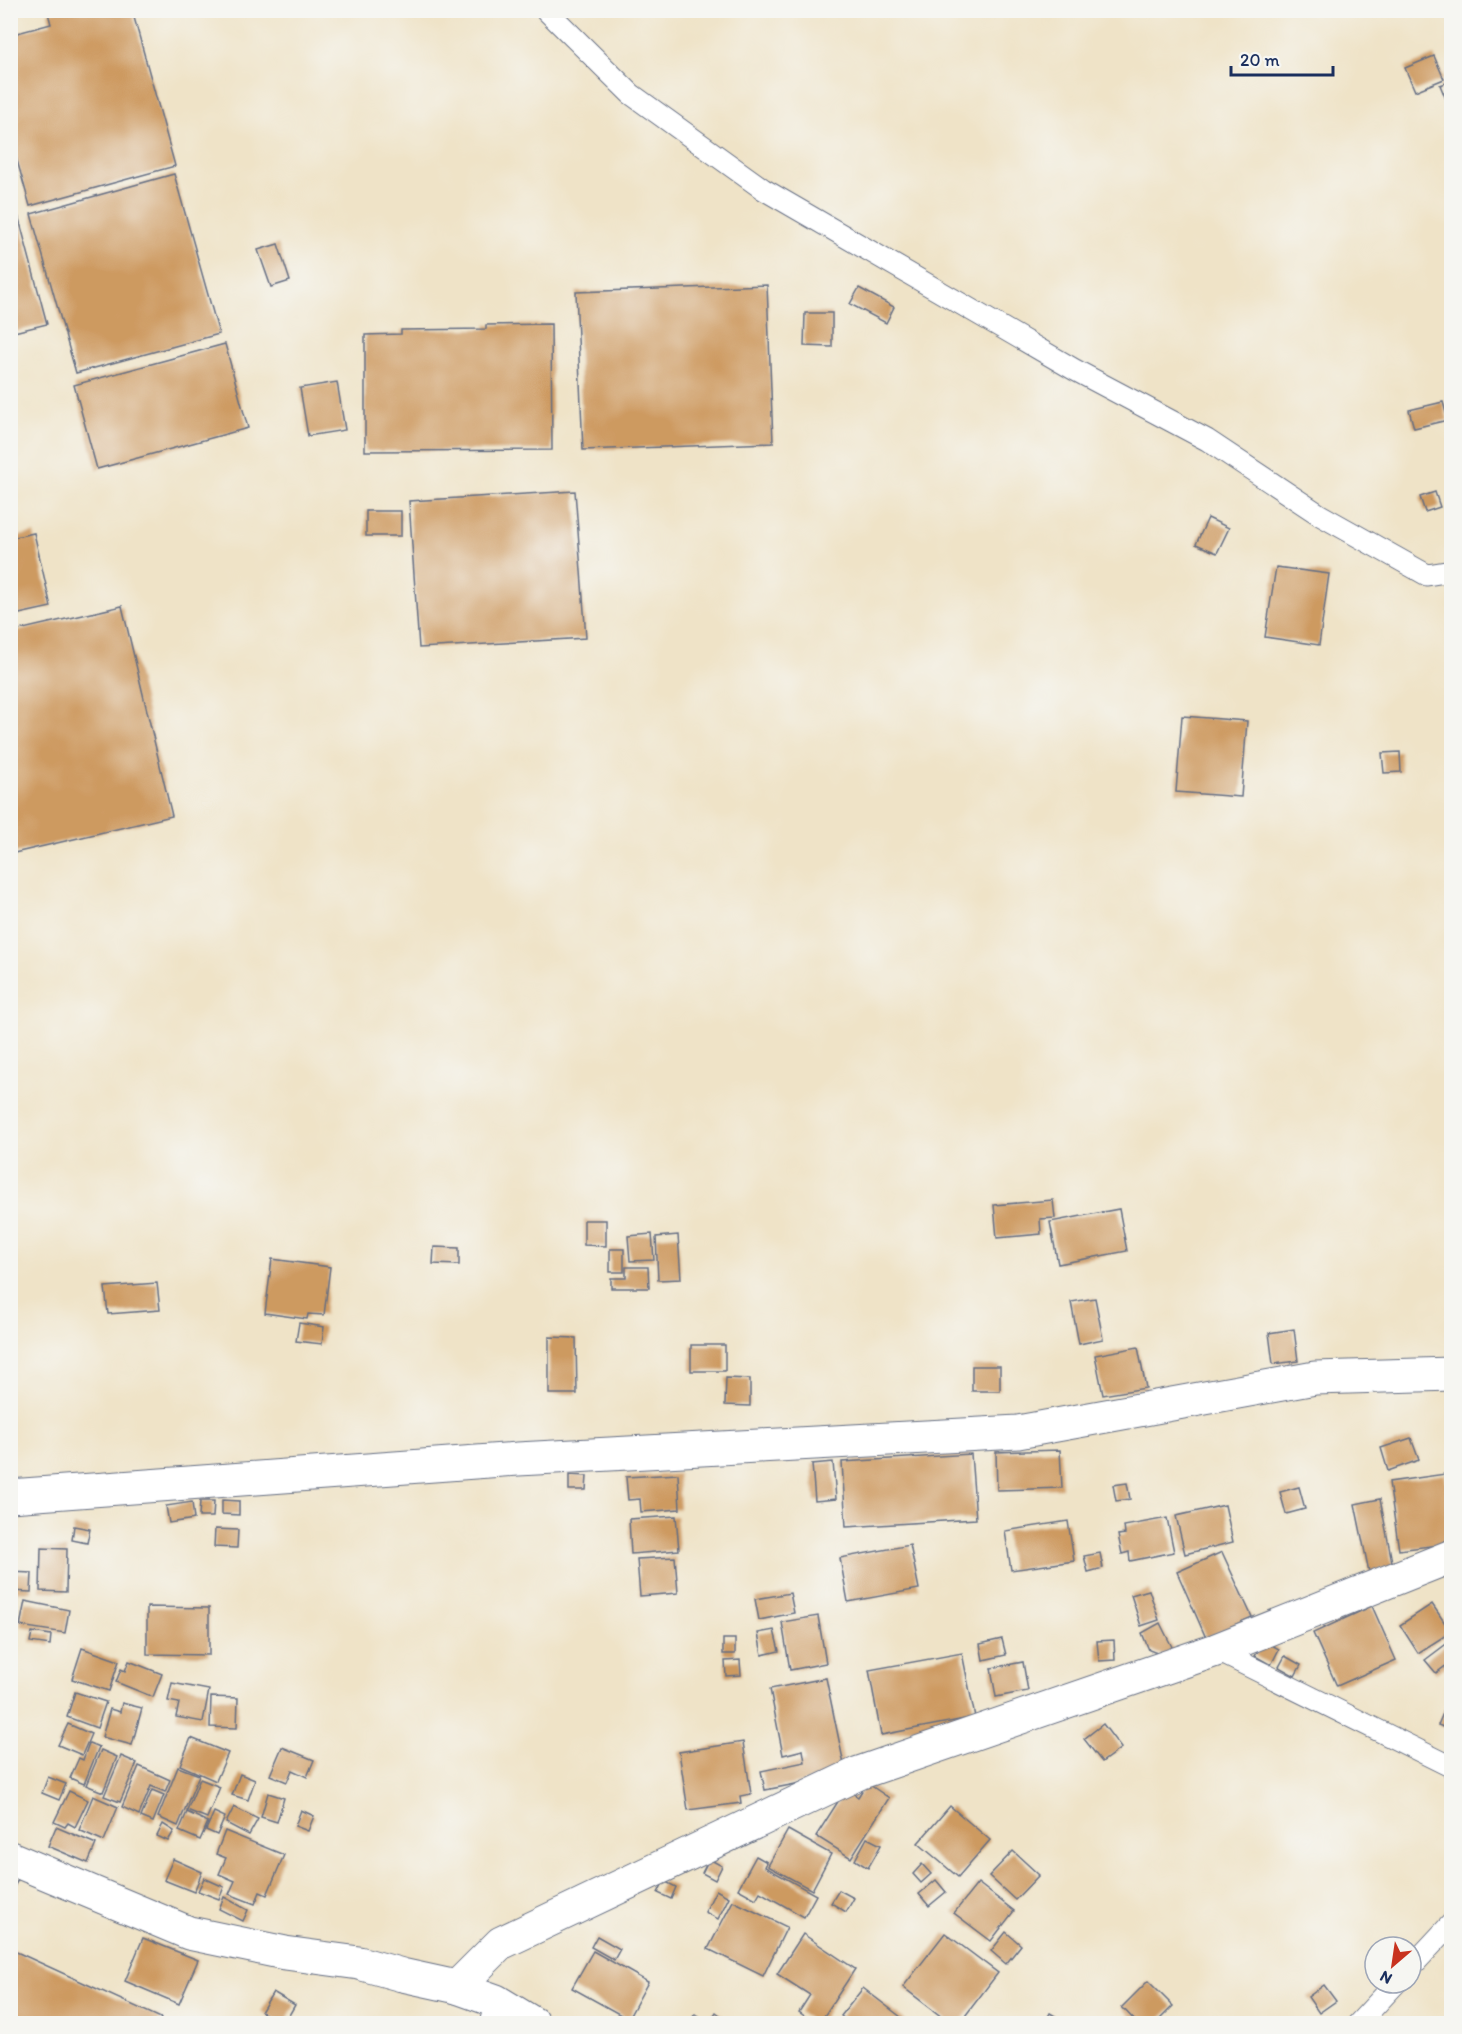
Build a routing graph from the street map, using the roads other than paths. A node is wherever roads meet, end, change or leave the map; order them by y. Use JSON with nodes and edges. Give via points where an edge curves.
{"nodes":[{"id":1,"x":546,"y":10,"type":"edge"},
{"id":2,"x":1452,"y":571,"type":"edge"},
{"id":3,"x":1452,"y":1374,"type":"edge"},
{"id":4,"x":10,"y":1496,"type":"edge"},
{"id":5,"x":1452,"y":1556,"type":"edge"},
{"id":6,"x":1216,"y":1650,"type":"junction"},
{"id":7,"x":1452,"y":1767,"type":"edge"},
{"id":8,"x":10,"y":1858,"type":"edge"},
{"id":9,"x":1452,"y":1923,"type":"edge"},
{"id":10,"x":1423,"y":1954,"type":"edge"},
{"id":11,"x":457,"y":1987,"type":"junction"},
{"id":12,"x":1385,"y":1995,"type":"edge"},
{"id":13,"x":493,"y":2012,"type":"edge"},
{"id":14,"x":534,"y":2024,"type":"edge"},
{"id":15,"x":1358,"y":2024,"type":"edge"}],
"edges":[{"from":1,"to":2,"type":"lane","via":[[631,94],[763,189],[1075,370],[1207,440],[1320,515],[1428,575]]},
{"from":3,"to":4,"type":"street","via":[[1315,1378],[1018,1432],[506,1460]]},
{"from":5,"to":6,"type":"street"},
{"from":6,"to":7,"type":"lane"},
{"from":6,"to":11,"type":"street","via":[[859,1773],[501,1943]]},
{"from":8,"to":11,"type":"street","via":[[189,1933],[285,1953],[359,1963]]},
{"from":9,"to":10,"type":"lane"},
{"from":11,"to":13,"type":"street"},
{"from":12,"to":15,"type":"lane"},
{"from":13,"to":14,"type":"street"}]}
